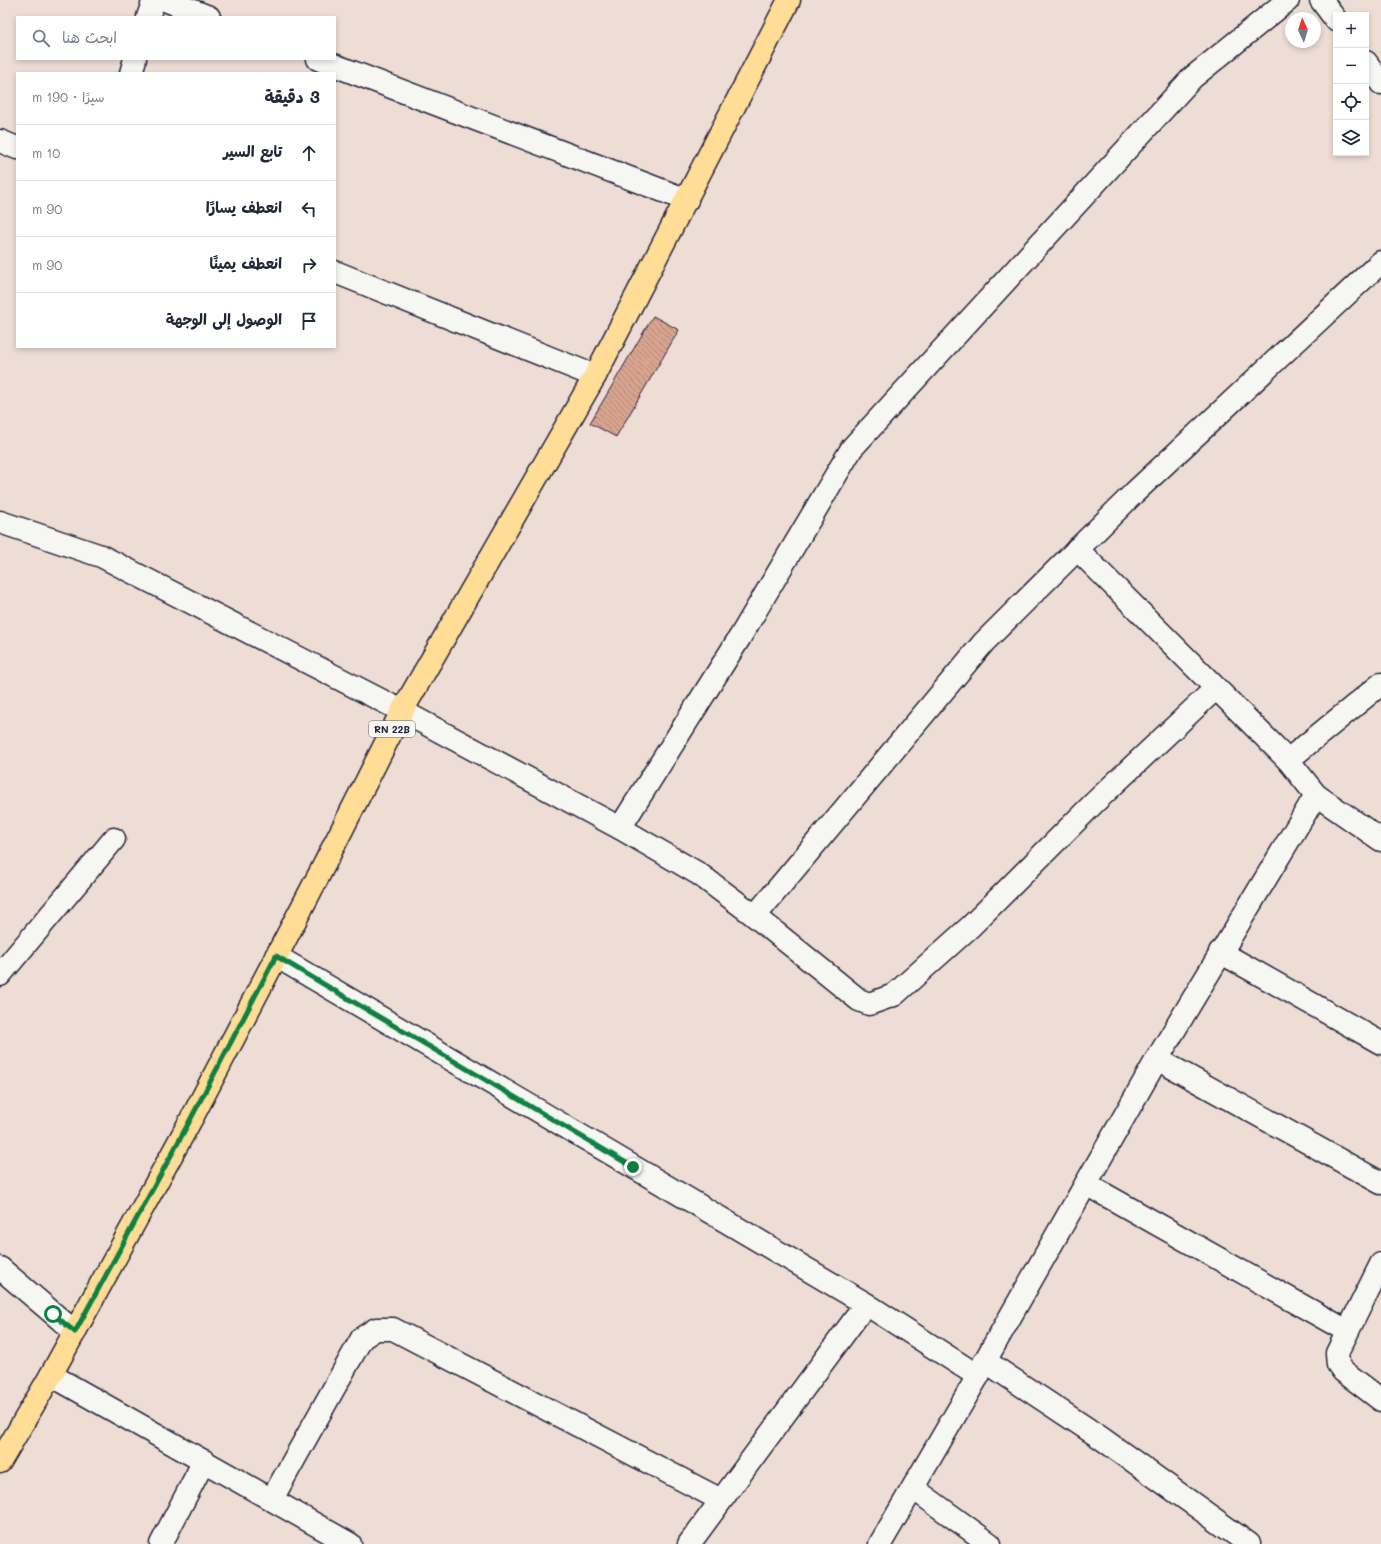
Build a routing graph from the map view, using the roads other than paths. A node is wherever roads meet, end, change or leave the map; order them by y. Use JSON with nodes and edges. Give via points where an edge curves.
{"nodes":[{"id":1,"x":154,"y":0,"type":"edge"},
{"id":2,"x":165,"y":0,"type":"edge"},
{"id":3,"x":790,"y":0,"type":"edge"},
{"id":4,"x":1288,"y":0,"type":"edge"},
{"id":5,"x":148,"y":16,"type":"edge"},
{"id":6,"x":206,"y":16,"type":"edge"},
{"id":7,"x":135,"y":60,"type":"edge"},
{"id":8,"x":321,"y":60,"type":"edge"},
{"id":9,"x":1369,"y":66,"type":"edge"},
{"id":10,"x":131,"y":72,"type":"edge"},
{"id":11,"x":1381,"y":83,"type":"edge"},
{"id":12,"x":0,"y":141,"type":"edge"},
{"id":13,"x":16,"y":148,"type":"edge"},
{"id":14,"x":687,"y":200,"type":"junction"},
{"id":15,"x":1381,"y":262,"type":"edge"},
{"id":16,"x":336,"y":272,"type":"edge"},
{"id":17,"x":595,"y":376,"type":"junction"},
{"id":18,"x":0,"y":522,"type":"edge"},
{"id":19,"x":1077,"y":550,"type":"junction"},
{"id":20,"x":1381,"y":684,"type":"edge"},
{"id":21,"x":1215,"y":689,"type":"junction"},
{"id":22,"x":402,"y":710,"type":"junction"},
{"id":23,"x":1288,"y":760,"type":"junction"},
{"id":24,"x":1316,"y":795,"type":"junction"},
{"id":25,"x":620,"y":828,"type":"junction"},
{"id":26,"x":114,"y":839,"type":"dead end"},
{"id":27,"x":1381,"y":840,"type":"edge"},
{"id":28,"x":755,"y":916,"type":"junction"},
{"id":29,"x":1220,"y":952,"type":"junction"},
{"id":30,"x":276,"y":956,"type":"junction"},
{"id":31,"x":0,"y":975,"type":"edge"},
{"id":32,"x":1381,"y":1043,"type":"edge"},
{"id":33,"x":1157,"y":1059,"type":"junction"},
{"id":34,"x":1381,"y":1183,"type":"edge"},
{"id":35,"x":1086,"y":1184,"type":"junction"},
{"id":36,"x":1381,"y":1264,"type":"edge"},
{"id":37,"x":0,"y":1268,"type":"edge"},
{"id":38,"x":866,"y":1304,"type":"junction"},
{"id":39,"x":1347,"y":1331,"type":"junction"},
{"id":40,"x":75,"y":1332,"type":"junction"},
{"id":41,"x":982,"y":1369,"type":"junction"},
{"id":42,"x":51,"y":1375,"type":"junction"},
{"id":43,"x":1381,"y":1400,"type":"edge"},
{"id":44,"x":204,"y":1461,"type":"junction"},
{"id":45,"x":0,"y":1462,"type":"edge"},
{"id":46,"x":913,"y":1488,"type":"junction"},
{"id":47,"x":272,"y":1499,"type":"junction"},
{"id":48,"x":721,"y":1500,"type":"junction"},
{"id":49,"x":161,"y":1544,"type":"edge"},
{"id":50,"x":350,"y":1544,"type":"edge"},
{"id":51,"x":689,"y":1544,"type":"edge"},
{"id":52,"x":880,"y":1544,"type":"edge"},
{"id":53,"x":990,"y":1544,"type":"edge"},
{"id":54,"x":1249,"y":1544,"type":"edge"}],
"edges":[{"from":1,"to":5,"type":"street"},
{"from":2,"to":6,"type":"street"},
{"from":3,"to":14,"type":"main road","number":"RN 22B"},
{"from":4,"to":25,"type":"street","via":[[1192,78],[852,448],[740,637]]},
{"from":7,"to":10,"type":"street"},
{"from":8,"to":14,"type":"street"},
{"from":9,"to":11,"type":"street"},
{"from":12,"to":13,"type":"street"},
{"from":14,"to":17,"type":"main road","number":"RN 22B"},
{"from":15,"to":19,"type":"street","via":[[1134,493]]},
{"from":16,"to":17,"type":"street"},
{"from":17,"to":22,"type":"main road","number":"RN 22B"},
{"from":18,"to":22,"type":"street","via":[[101,556]]},
{"from":19,"to":21,"type":"street"},
{"from":19,"to":28,"type":"street","via":[[984,642]]},
{"from":20,"to":23,"type":"street"},
{"from":21,"to":23,"type":"street"},
{"from":21,"to":28,"type":"street","via":[[1095,802],[970,926],[894,995],[869,1004],[859,1000]]},
{"from":22,"to":25,"type":"street"},
{"from":22,"to":30,"type":"main road","number":"RN 22B"},
{"from":23,"to":24,"type":"street"},
{"from":24,"to":27,"type":"street"},
{"from":24,"to":29,"type":"street"},
{"from":25,"to":28,"type":"street","via":[[699,874]]},
{"from":26,"to":31,"type":"street"},
{"from":29,"to":32,"type":"street"},
{"from":29,"to":33,"type":"street"},
{"from":30,"to":38,"type":"street"},
{"from":30,"to":40,"type":"main road","number":"RN 22B","via":[[187,1127]]},
{"from":33,"to":34,"type":"street"},
{"from":33,"to":35,"type":"street"},
{"from":35,"to":39,"type":"street"},
{"from":35,"to":41,"type":"street"},
{"from":36,"to":39,"type":"street"},
{"from":37,"to":40,"type":"street"},
{"from":38,"to":41,"type":"street"},
{"from":38,"to":48,"type":"street"},
{"from":39,"to":43,"type":"street","via":[[1337,1353],[1338,1364]]},
{"from":40,"to":42,"type":"main road","number":"RN 22B"},
{"from":41,"to":46,"type":"street"},
{"from":41,"to":54,"type":"street","via":[[1101,1438]]},
{"from":42,"to":44,"type":"street"},
{"from":42,"to":45,"type":"main road","number":"RN 22B"},
{"from":44,"to":47,"type":"street"},
{"from":44,"to":49,"type":"street"},
{"from":46,"to":52,"type":"street"},
{"from":46,"to":53,"type":"street"},
{"from":47,"to":48,"type":"street","via":[[362,1338],[376,1329],[393,1329]]},
{"from":47,"to":50,"type":"street"},
{"from":48,"to":51,"type":"street"}]}
